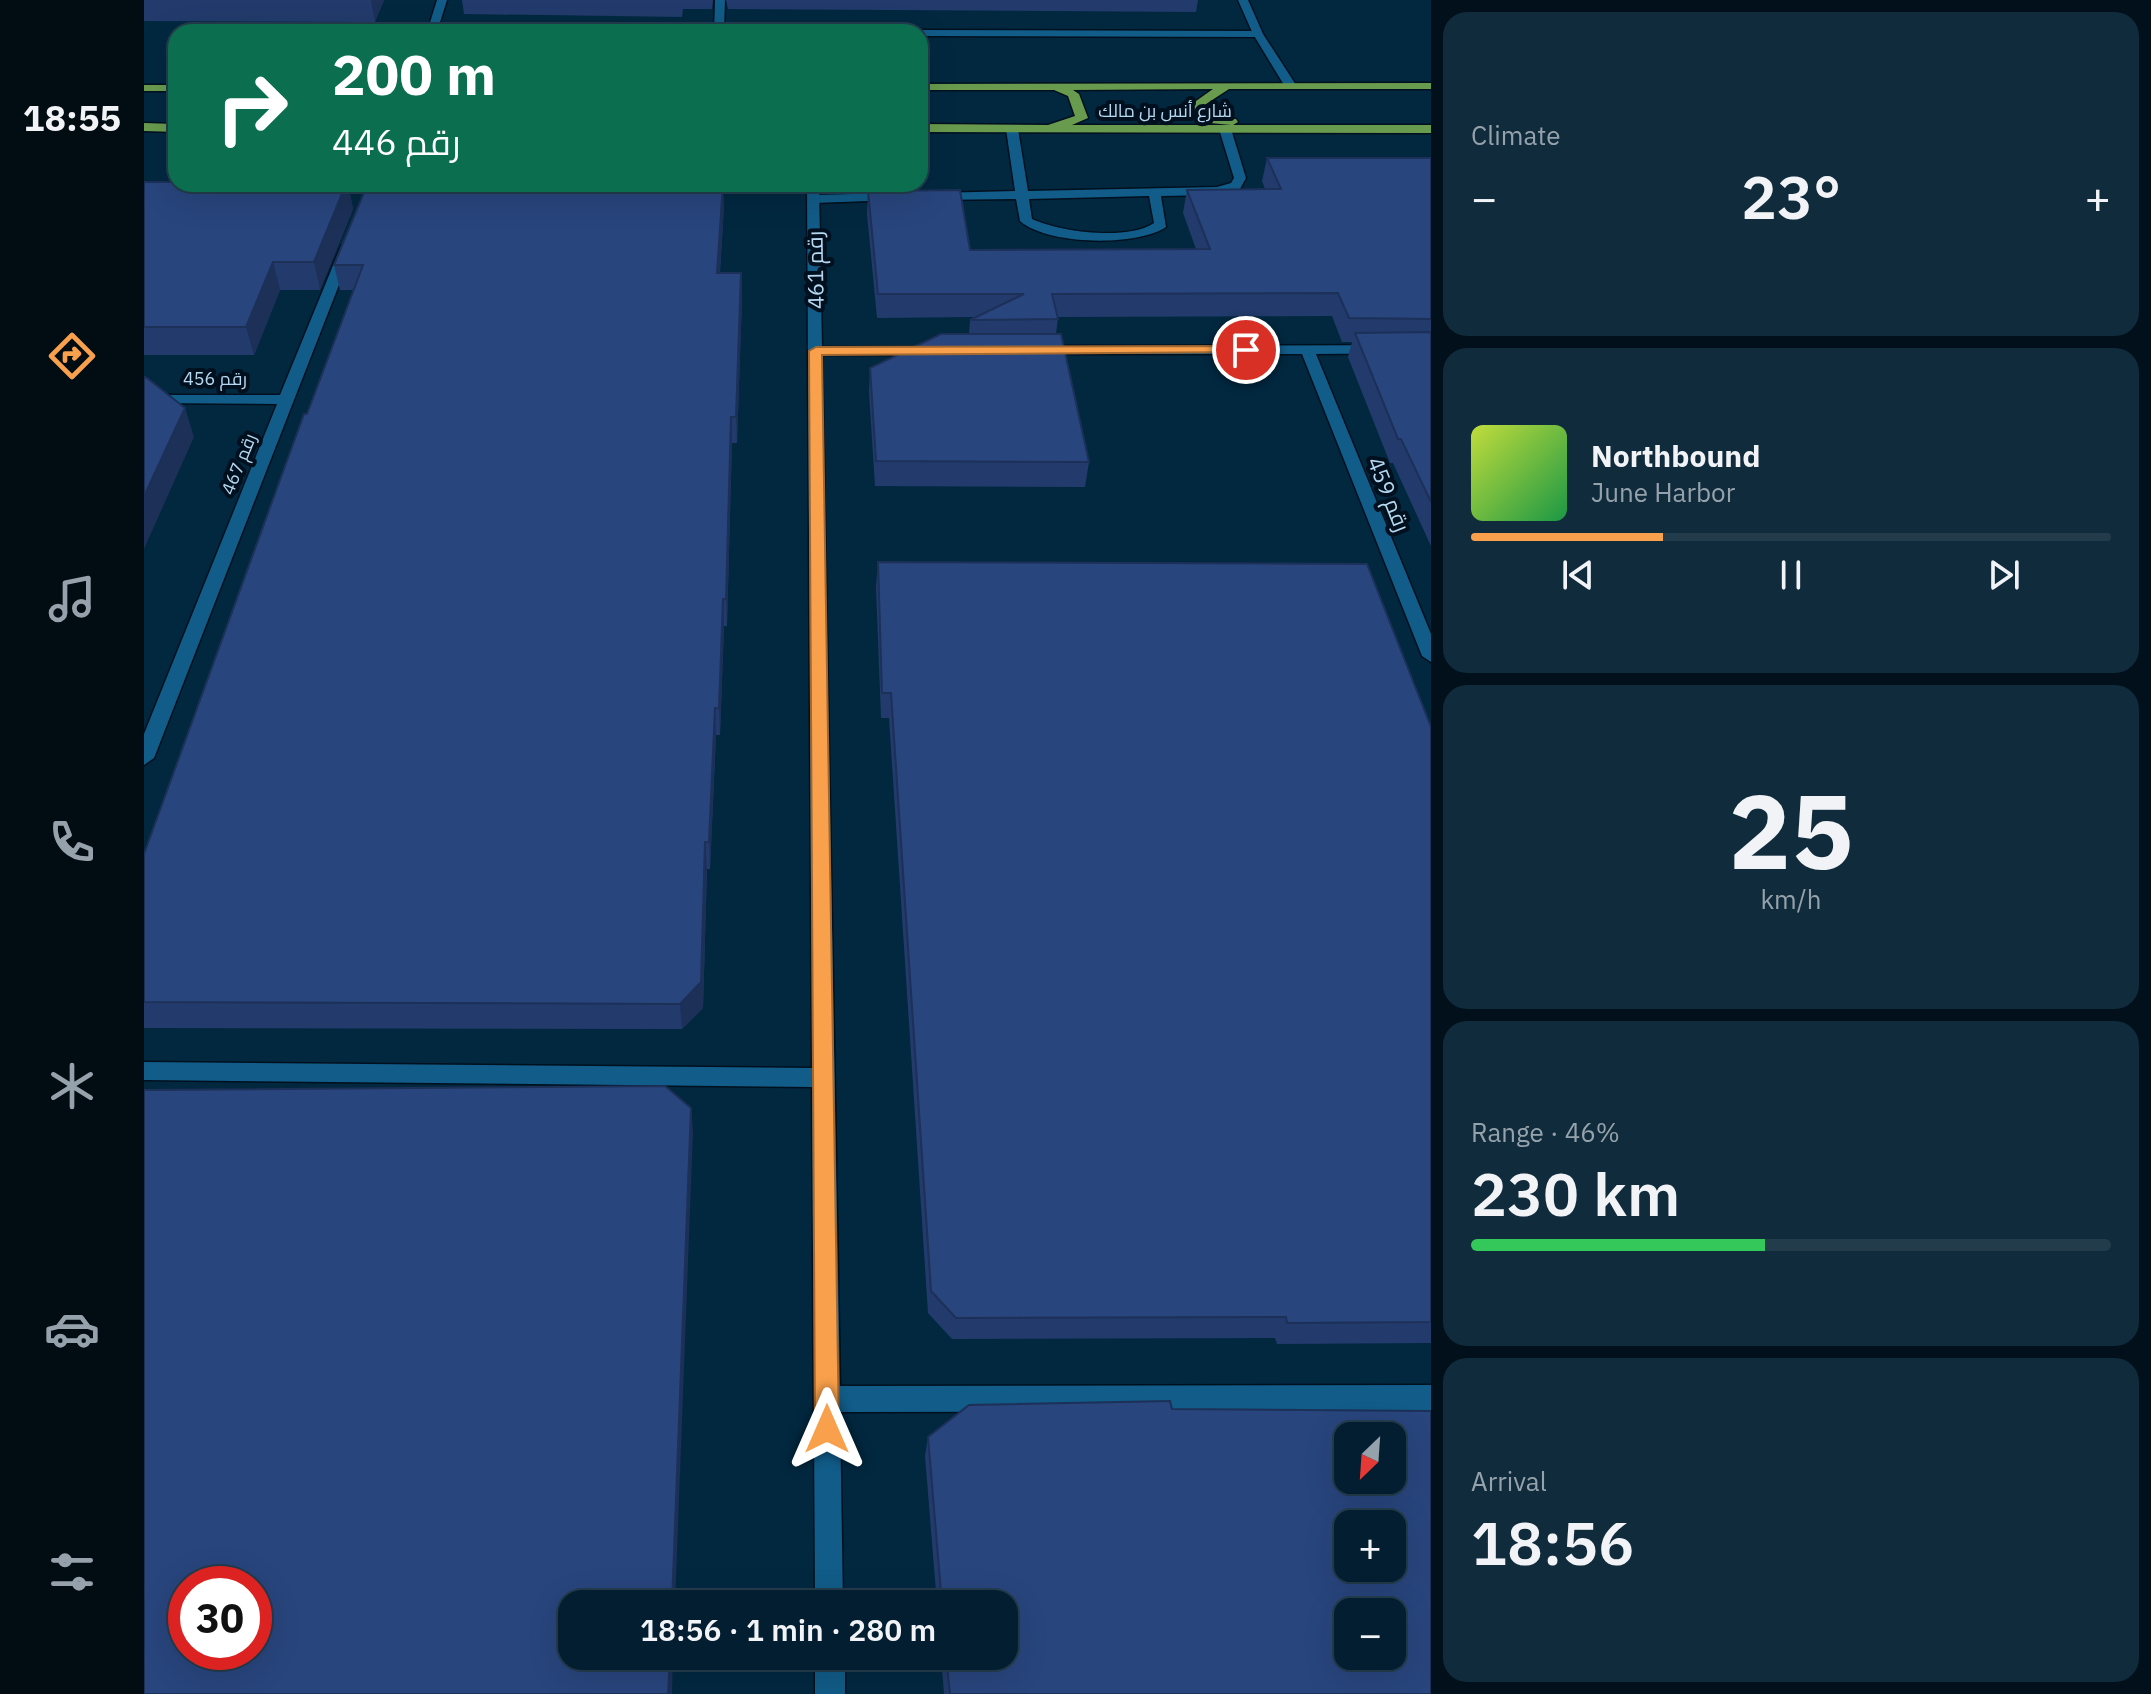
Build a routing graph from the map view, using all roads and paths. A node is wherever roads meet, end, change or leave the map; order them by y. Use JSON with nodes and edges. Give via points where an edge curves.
{"nodes":[{"id":1,"x":442,"y":0,"type":"edge"},
{"id":2,"x":720,"y":0,"type":"edge"},
{"id":3,"x":1243,"y":0,"type":"edge"},
{"id":4,"x":434,"y":24,"type":"edge"},
{"id":5,"x":719,"y":24,"type":"edge"},
{"id":6,"x":928,"y":33,"type":"edge"},
{"id":7,"x":1258,"y":34,"type":"junction"},
{"id":8,"x":1290,"y":85,"type":"junction"},
{"id":9,"x":1055,"y":86,"type":"junction"},
{"id":10,"x":1226,"y":86,"type":"junction"},
{"id":11,"x":1431,"y":86,"type":"edge"},
{"id":12,"x":928,"y":87,"type":"edge"},
{"id":13,"x":144,"y":88,"type":"edge"},
{"id":14,"x":168,"y":88,"type":"edge"},
{"id":15,"x":144,"y":127,"type":"edge"},
{"id":16,"x":168,"y":128,"type":"edge"},
{"id":17,"x":928,"y":128,"type":"edge"},
{"id":18,"x":1012,"y":129,"type":"junction"},
{"id":19,"x":1049,"y":129,"type":"junction"},
{"id":20,"x":1225,"y":129,"type":"junction"},
{"id":21,"x":1282,"y":129,"type":"junction"},
{"id":22,"x":1431,"y":129,"type":"edge"},
{"id":23,"x":1154,"y":191,"type":"junction"},
{"id":24,"x":814,"y":192,"type":"edge"},
{"id":25,"x":829,"y":192,"type":"edge"},
{"id":26,"x":1023,"y":195,"type":"junction"},
{"id":27,"x":903,"y":197,"type":"edge"},
{"id":28,"x":918,"y":197,"type":"edge"},
{"id":29,"x":354,"y":227,"type":"edge"},
{"id":30,"x":1307,"y":349,"type":"junction"},
{"id":31,"x":1431,"y":349,"type":"edge"},
{"id":32,"x":816,"y":351,"type":"junction"},
{"id":33,"x":943,"y":351,"type":"edge"},
{"id":34,"x":1022,"y":351,"type":"edge"},
{"id":35,"x":144,"y":399,"type":"edge"},
{"id":36,"x":286,"y":400,"type":"junction"},
{"id":37,"x":1431,"y":656,"type":"edge"},
{"id":38,"x":144,"y":758,"type":"edge"},
{"id":39,"x":144,"y":1071,"type":"edge"},
{"id":40,"x":824,"y":1078,"type":"junction"},
{"id":41,"x":1431,"y":1398,"type":"edge"},
{"id":42,"x":827,"y":1399,"type":"junction"},
{"id":43,"x":829,"y":1590,"type":"edge"},
{"id":44,"x":830,"y":1670,"type":"edge"},
{"id":45,"x":830,"y":1694,"type":"edge"}],
"edges":[{"from":1,"to":4,"type":"street"},
{"from":2,"to":5,"type":"street"},
{"from":3,"to":7,"type":"street"},
{"from":6,"to":7,"type":"street"},
{"from":7,"to":8,"type":"street"},
{"from":8,"to":10,"type":"main road","name":"شارع أنس بن مالك"},
{"from":8,"to":11,"type":"main road","name":"شارع أنس بن مالك"},
{"from":9,"to":10,"type":"main road","name":"شارع أنس بن مالك"},
{"from":9,"to":12,"type":"main road","name":"شارع أنس بن مالك"},
{"from":9,"to":19,"type":"main road","name":"شارع أنس بن مالك","via":[[1073,94],[1082,118]]},
{"from":10,"to":21,"type":"main road","name":"شارع أنس بن مالك","via":[[1195,106],[1214,120]]},
{"from":13,"to":14,"type":"main road"},
{"from":15,"to":16,"type":"main road"},
{"from":17,"to":18,"type":"main road","name":"شارع أنس بن مالك"},
{"from":18,"to":19,"type":"main road","name":"شارع أنس بن مالك"},
{"from":18,"to":26,"type":"street"},
{"from":19,"to":20,"type":"main road","name":"شارع أنس بن مالك"},
{"from":20,"to":21,"type":"main road","name":"شارع أنس بن مالك"},
{"from":20,"to":23,"type":"street","via":[[1240,178],[1236,186]]},
{"from":21,"to":22,"type":"main road","name":"شارع أنس بن مالك"},
{"from":23,"to":26,"type":"street"},
{"from":23,"to":26,"type":"street","via":[[1161,224],[1139,235],[1039,229],[1026,221]]},
{"from":24,"to":32,"type":"street","name":"رقم 461"},
{"from":25,"to":27,"type":"street"},
{"from":26,"to":28,"type":"street"},
{"from":29,"to":36,"type":"street","name":"رقم 467"},
{"from":30,"to":31,"type":"street"},
{"from":30,"to":34,"type":"street"},
{"from":30,"to":37,"type":"street","name":"رقم 459"},
{"from":32,"to":33,"type":"street"},
{"from":32,"to":40,"type":"street","name":"رقم 461"},
{"from":35,"to":36,"type":"street","name":"رقم 456"},
{"from":36,"to":38,"type":"street","name":"رقم 467"},
{"from":39,"to":40,"type":"street"},
{"from":40,"to":42,"type":"street","name":"رقم 461"},
{"from":41,"to":42,"type":"street"},
{"from":42,"to":43,"type":"street","name":"رقم 461"},
{"from":44,"to":45,"type":"street"}]}
